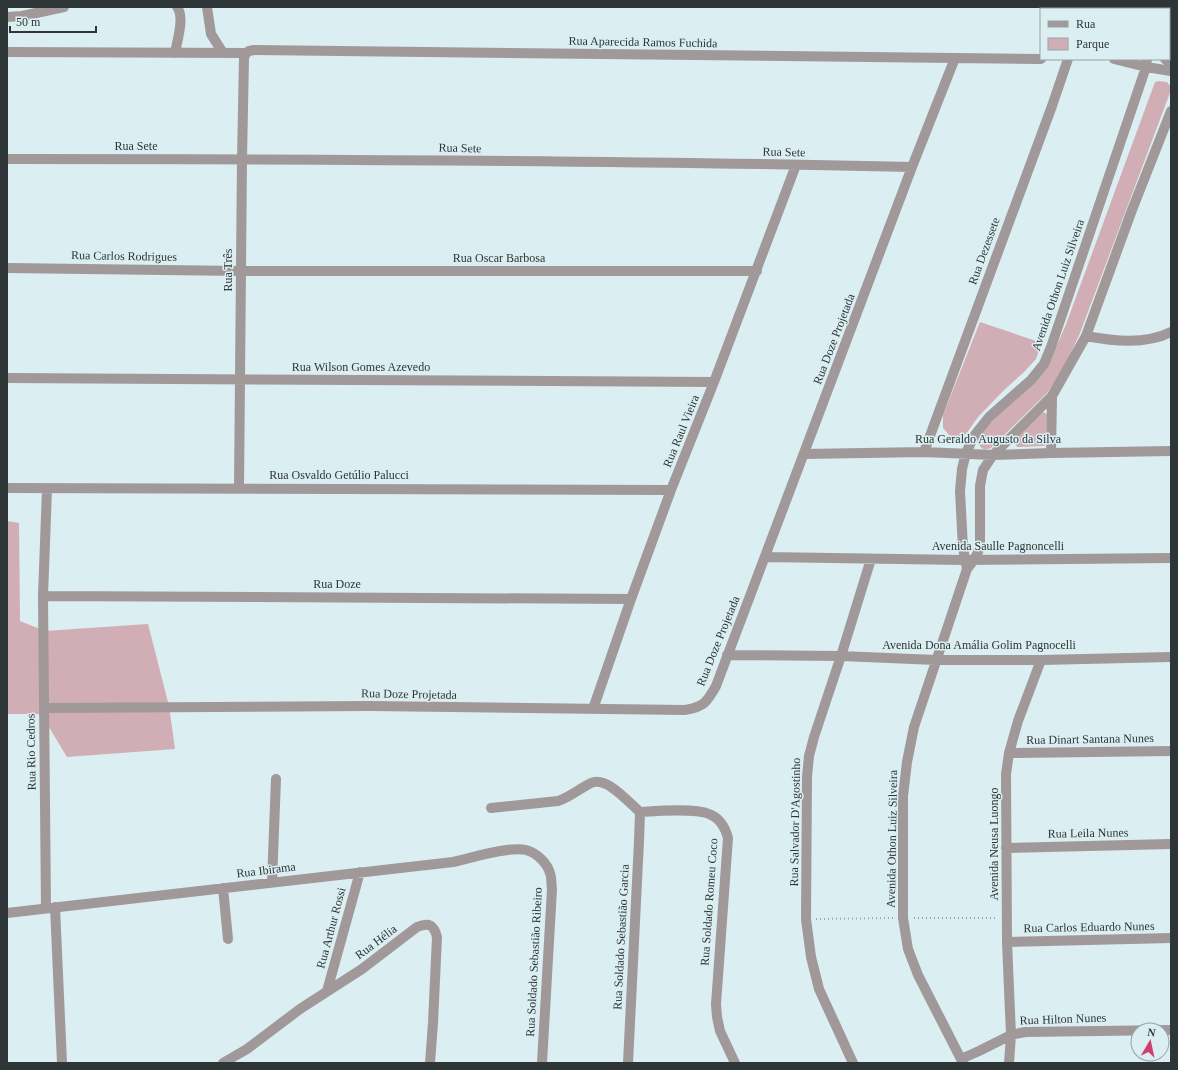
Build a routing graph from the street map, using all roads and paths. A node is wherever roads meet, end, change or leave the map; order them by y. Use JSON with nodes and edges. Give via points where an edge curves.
{"nodes":[{"id":1,"x":64,"y":7,"type":"edge"},
{"id":2,"x":176,"y":7,"type":"edge"},
{"id":3,"x":207,"y":7,"type":"edge"},
{"id":4,"x":7,"y":17,"type":"edge"},
{"id":5,"x":7,"y":52,"type":"edge"},
{"id":6,"x":175,"y":53,"type":"junction"},
{"id":7,"x":223,"y":53,"type":"junction"},
{"id":8,"x":246,"y":53,"type":"junction"},
{"id":9,"x":955,"y":58,"type":"junction"},
{"id":10,"x":1040,"y":59,"type":"edge"},
{"id":11,"x":1068,"y":60,"type":"edge"},
{"id":12,"x":1122,"y":60,"type":"edge"},
{"id":13,"x":1146,"y":63,"type":"edge"},
{"id":14,"x":1171,"y":71,"type":"edge"},
{"id":15,"x":1171,"y":110,"type":"edge"},
{"id":16,"x":7,"y":159,"type":"edge"},
{"id":17,"x":242,"y":159,"type":"junction"},
{"id":18,"x":796,"y":164,"type":"junction"},
{"id":19,"x":912,"y":167,"type":"junction"},
{"id":20,"x":7,"y":268,"type":"edge"},
{"id":21,"x":241,"y":271,"type":"junction"},
{"id":22,"x":757,"y":271,"type":"junction"},
{"id":23,"x":1171,"y":332,"type":"edge"},
{"id":24,"x":1086,"y":336,"type":"junction"},
{"id":25,"x":7,"y":378,"type":"edge"},
{"id":26,"x":241,"y":380,"type":"junction"},
{"id":27,"x":714,"y":382,"type":"junction"},
{"id":28,"x":1052,"y":396,"type":"junction"},
{"id":29,"x":1171,"y":451,"type":"edge"},
{"id":30,"x":924,"y":452,"type":"junction"},
{"id":31,"x":1051,"y":452,"type":"junction"},
{"id":32,"x":966,"y":453,"type":"junction"},
{"id":33,"x":804,"y":454,"type":"junction"},
{"id":34,"x":993,"y":455,"type":"junction"},
{"id":35,"x":7,"y":488,"type":"edge"},
{"id":36,"x":47,"y":488,"type":"junction"},
{"id":37,"x":239,"y":488,"type":"junction"},
{"id":38,"x":671,"y":490,"type":"junction"},
{"id":39,"x":765,"y":557,"type":"junction"},
{"id":40,"x":1171,"y":558,"type":"edge"},
{"id":41,"x":871,"y":559,"type":"junction"},
{"id":42,"x":969,"y":563,"type":"junction"},
{"id":43,"x":43,"y":596,"type":"junction"},
{"id":44,"x":631,"y":599,"type":"junction"},
{"id":45,"x":727,"y":655,"type":"junction"},
{"id":46,"x":841,"y":656,"type":"junction"},
{"id":47,"x":1171,"y":657,"type":"edge"},
{"id":48,"x":936,"y":660,"type":"junction"},
{"id":49,"x":1041,"y":660,"type":"junction"},
{"id":50,"x":44,"y":708,"type":"junction"},
{"id":51,"x":593,"y":709,"type":"junction"},
{"id":52,"x":1171,"y":751,"type":"edge"},
{"id":53,"x":1009,"y":753,"type":"junction"},
{"id":54,"x":276,"y":779,"type":"dead end"},
{"id":55,"x":491,"y":808,"type":"dead end"},
{"id":56,"x":640,"y":812,"type":"junction"},
{"id":57,"x":1171,"y":844,"type":"edge"},
{"id":58,"x":1006,"y":848,"type":"junction"},
{"id":59,"x":527,"y":850,"type":"joint"},
{"id":60,"x":360,"y":872,"type":"junction"},
{"id":61,"x":272,"y":882,"type":"junction"},
{"id":62,"x":223,"y":888,"type":"junction"},
{"id":63,"x":50,"y":908,"type":"junction"},
{"id":64,"x":7,"y":913,"type":"edge"},
{"id":65,"x":1171,"y":938,"type":"edge"},
{"id":66,"x":228,"y":939,"type":"dead end"},
{"id":67,"x":1007,"y":942,"type":"junction"},
{"id":68,"x":327,"y":991,"type":"junction"},
{"id":69,"x":1171,"y":1030,"type":"edge"},
{"id":70,"x":1011,"y":1034,"type":"junction"},
{"id":71,"x":962,"y":1061,"type":"edge"},
{"id":72,"x":62,"y":1063,"type":"edge"},
{"id":73,"x":223,"y":1063,"type":"edge"},
{"id":74,"x":430,"y":1063,"type":"edge"},
{"id":75,"x":542,"y":1063,"type":"edge"},
{"id":76,"x":628,"y":1063,"type":"edge"},
{"id":77,"x":735,"y":1063,"type":"edge"},
{"id":78,"x":854,"y":1063,"type":"edge"},
{"id":79,"x":1009,"y":1063,"type":"edge"}],
"edges":[{"from":1,"to":4,"type":"street"},
{"from":2,"to":6,"type":"street","via":[[180,24]]},
{"from":3,"to":7,"type":"street","via":[[211,34]]},
{"from":5,"to":6,"type":"street","name":"Rua Aparecida Ramos Fuchida"},
{"from":6,"to":7,"type":"street","name":"Rua Aparecida Ramos Fuchida"},
{"from":7,"to":8,"type":"street","name":"Rua Aparecida Ramos Fuchida"},
{"from":8,"to":9,"type":"street","name":"Rua Aparecida Ramos Fuchida","via":[[254,50]]},
{"from":8,"to":17,"type":"street","name":"Rua Três"},
{"from":9,"to":10,"type":"street","name":"Rua Aparecida Ramos Fuchida"},
{"from":9,"to":19,"type":"street","name":"Rua Doze Projetada"},
{"from":11,"to":30,"type":"street","name":"Rua Dezessete"},
{"from":12,"to":13,"type":"street"},
{"from":13,"to":14,"type":"street"},
{"from":13,"to":32,"type":"street","name":"Avenida Othon Luiz Silveira","via":[[1044,364],[1031,380],[989,417],[974,436]]},
{"from":15,"to":24,"type":"street","name":"Avenida Othon Luiz Silveira"},
{"from":16,"to":17,"type":"street","name":"Rua Sete"},
{"from":17,"to":18,"type":"street","name":"Rua Sete"},
{"from":17,"to":21,"type":"street","name":"Rua Três"},
{"from":18,"to":19,"type":"street","name":"Rua Sete"},
{"from":18,"to":22,"type":"street","name":"Rua Raul Vieira"},
{"from":19,"to":33,"type":"street","name":"Rua Doze Projetada"},
{"from":20,"to":21,"type":"street","name":"Rua Carlos Rodrigues"},
{"from":21,"to":22,"type":"street","name":"Rua Oscar Barbosa"},
{"from":21,"to":26,"type":"street","name":"Rua Três"},
{"from":22,"to":27,"type":"street","name":"Rua Raul Vieira"},
{"from":23,"to":24,"type":"street","via":[[1142,341],[1108,340]]},
{"from":24,"to":28,"type":"street","name":"Avenida Othon Luiz Silveira"},
{"from":25,"to":26,"type":"street","name":"Rua Wilson Gomes Azevedo"},
{"from":26,"to":27,"type":"street","name":"Rua Wilson Gomes Azevedo"},
{"from":26,"to":37,"type":"street","name":"Rua Três"},
{"from":27,"to":38,"type":"street","name":"Rua Raul Vieira"},
{"from":28,"to":31,"type":"street"},
{"from":28,"to":34,"type":"street","name":"Avenida Othon Luiz Silveira"},
{"from":29,"to":31,"type":"street","name":"Rua Geraldo Augusto da Silva"},
{"from":30,"to":32,"type":"street","name":"Rua Geraldo Augusto da Silva"},
{"from":30,"to":33,"type":"street","name":"Rua Geraldo Augusto da Silva"},
{"from":31,"to":34,"type":"street","name":"Rua Geraldo Augusto da Silva"},
{"from":32,"to":34,"type":"street","name":"Rua Geraldo Augusto da Silva"},
{"from":32,"to":42,"type":"street","name":"Avenida Othon Luiz Silveira","via":[[960,490],[963,548]]},
{"from":33,"to":39,"type":"street","name":"Rua Doze Projetada"},
{"from":34,"to":42,"type":"street","name":"Avenida Othon Luiz Silveira","via":[[983,470],[980,486],[980,547],[978,554]]},
{"from":35,"to":36,"type":"street","name":"Rua Osvaldo Getúlio Palucci"},
{"from":36,"to":37,"type":"street","name":"Rua Osvaldo Getúlio Palucci"},
{"from":36,"to":43,"type":"street","name":"Rua Rio Cedros"},
{"from":37,"to":38,"type":"street","name":"Rua Osvaldo Getúlio Palucci"},
{"from":38,"to":44,"type":"street","name":"Rua Raul Vieira"},
{"from":39,"to":41,"type":"street","name":"Avenida Saulle Pagnoncelli"},
{"from":39,"to":45,"type":"street","name":"Rua Doze Projetada"},
{"from":40,"to":42,"type":"street","name":"Avenida Saulle Pagnoncelli"},
{"from":41,"to":42,"type":"street","name":"Avenida Saulle Pagnoncelli"},
{"from":41,"to":46,"type":"street","name":"Rua Salvador D'Agostinho"},
{"from":42,"to":48,"type":"street","name":"Avenida Othon Luiz Silveira"},
{"from":43,"to":44,"type":"street","name":"Rua Doze"},
{"from":43,"to":50,"type":"street","name":"Rua Rio Cedros"},
{"from":44,"to":51,"type":"street","name":"Rua Raul Vieira"},
{"from":45,"to":46,"type":"street","name":"Avenida Dona Amália Golim Pagnocelli"},
{"from":45,"to":51,"type":"street","name":"Rua Doze Projetada","via":[[710,697],[696,708]]},
{"from":46,"to":48,"type":"street","name":"Avenida Dona Amália Golim Pagnocelli"},
{"from":46,"to":78,"type":"street","name":"Rua Salvador D'Agostinho","via":[[809,756],[806,919],[811,957],[819,989]]},
{"from":47,"to":49,"type":"street","name":"Avenida Dona Amália Golim Pagnocelli"},
{"from":48,"to":49,"type":"street","name":"Avenida Dona Amália Golim Pagnocelli"},
{"from":48,"to":71,"type":"street","name":"Avenida Othon Luiz Silveira","via":[[914,727],[906,762],[903,796],[903,918],[908,949],[918,975]]},
{"from":49,"to":53,"type":"street","name":"Avenida Neusa Luongo"},
{"from":50,"to":51,"type":"street","name":"Rua Doze Projetada","via":[[369,706]]},
{"from":50,"to":63,"type":"street","name":"Rua Rio Cedros"},
{"from":52,"to":53,"type":"street","name":"Rua Dinart Santana Nunes"},
{"from":53,"to":58,"type":"street","name":"Avenida Neusa Luongo","via":[[1006,774]]},
{"from":54,"to":61,"type":"street"},
{"from":55,"to":56,"type":"street","via":[[558,801],[596,781],[611,786]]},
{"from":56,"to":76,"type":"street","name":"Rua Soldado Sebastião Garcia"},
{"from":56,"to":77,"type":"street","name":"Rua Soldado Romeu Coco","via":[[697,811],[710,814],[725,828],[728,838],[716,1017],[720,1032]]},
{"from":57,"to":58,"type":"street","name":"Rua Leila Nunes"},
{"from":58,"to":67,"type":"street","name":"Avenida Neusa Luongo"},
{"from":59,"to":60,"type":"street","name":"Rua Ibirama","via":[[514,849],[453,862]]},
{"from":59,"to":75,"type":"street","name":"Rua Soldado Sebastião Ribeiro","via":[[545,863],[552,889]]},
{"from":60,"to":61,"type":"street","name":"Rua Ibirama"},
{"from":60,"to":68,"type":"street","name":"Rua Arthur Rossi"},
{"from":61,"to":62,"type":"street","name":"Rua Ibirama"},
{"from":62,"to":63,"type":"street","name":"Rua Ibirama"},
{"from":62,"to":66,"type":"street"},
{"from":63,"to":64,"type":"street","name":"Rua Ibirama"},
{"from":63,"to":72,"type":"street","name":"Rua Rio Cedros"},
{"from":65,"to":67,"type":"street","name":"Rua Carlos Eduardo Nunes"},
{"from":67,"to":70,"type":"street","name":"Avenida Neusa Luongo"},
{"from":68,"to":73,"type":"street","name":"Rua Hélia"},
{"from":68,"to":74,"type":"street","name":"Rua Hélia","via":[[362,969],[417,927],[427,924],[432,926],[437,937]]},
{"from":69,"to":70,"type":"street","name":"Rua Hilton Nunes"},
{"from":70,"to":71,"type":"street","name":"Rua Hilton Nunes"},
{"from":70,"to":79,"type":"street","name":"Avenida Neusa Luongo"}]}
